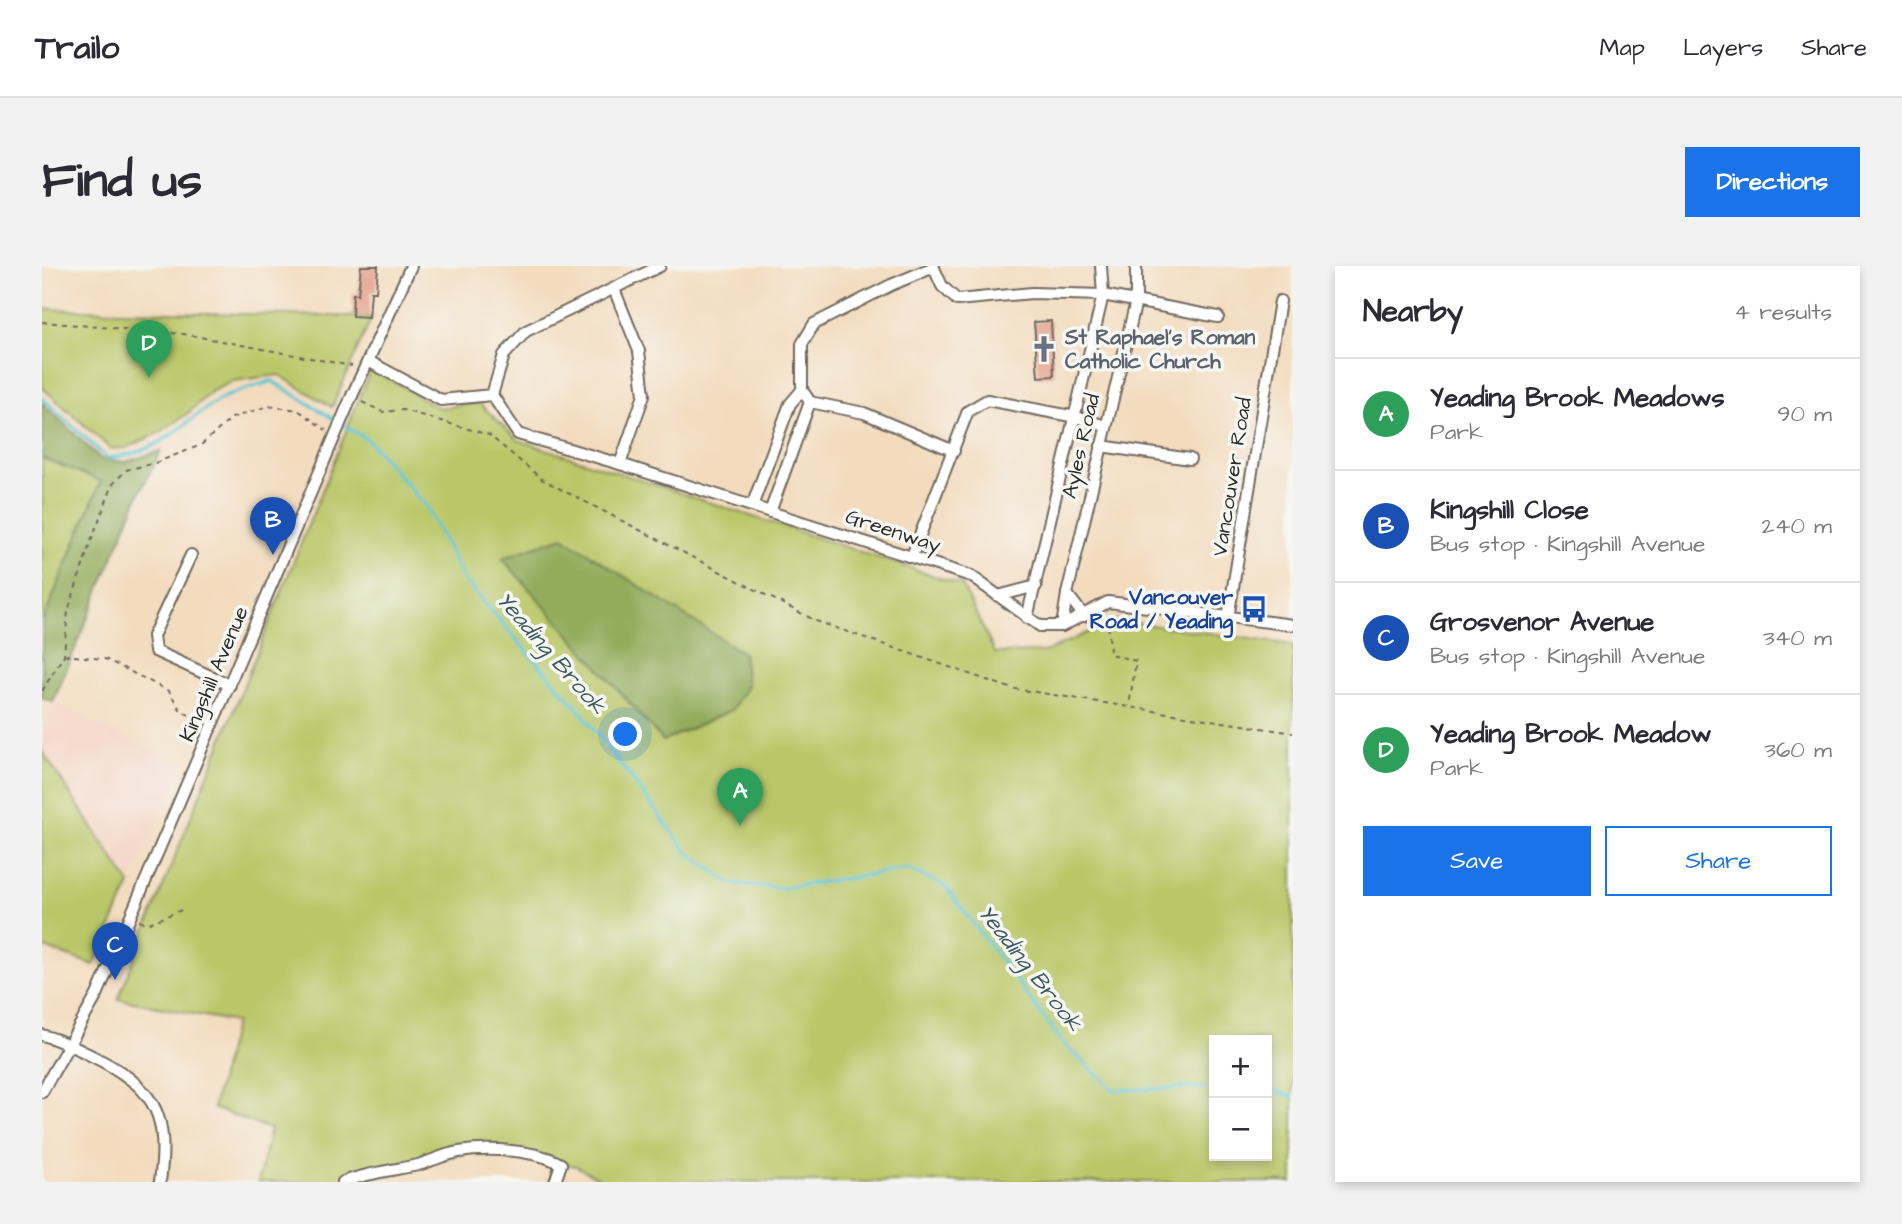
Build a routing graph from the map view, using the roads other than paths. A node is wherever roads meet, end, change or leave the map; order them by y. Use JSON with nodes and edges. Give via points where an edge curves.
{"nodes":[{"id":1,"x":411,"y":266,"type":"edge"},
{"id":2,"x":660,"y":266,"type":"edge"},
{"id":3,"x":933,"y":266,"type":"edge"},
{"id":4,"x":1101,"y":266,"type":"edge"},
{"id":5,"x":1136,"y":266,"type":"edge"},
{"id":6,"x":614,"y":289,"type":"junction"},
{"id":7,"x":1103,"y":295,"type":"junction"},
{"id":8,"x":1280,"y":300,"type":"dead end"},
{"id":9,"x":1136,"y":301,"type":"junction"},
{"id":10,"x":1219,"y":317,"type":"dead end"},
{"id":11,"x":366,"y":365,"type":"junction"},
{"id":12,"x":802,"y":390,"type":"junction"},
{"id":13,"x":492,"y":395,"type":"junction"},
{"id":14,"x":810,"y":402,"type":"junction"},
{"id":15,"x":1076,"y":417,"type":"junction"},
{"id":16,"x":1106,"y":426,"type":"junction"},
{"id":17,"x":1101,"y":446,"type":"junction"},
{"id":18,"x":954,"y":451,"type":"junction"},
{"id":19,"x":1190,"y":459,"type":"dead end"},
{"id":20,"x":620,"y":464,"type":"junction"},
{"id":21,"x":752,"y":506,"type":"junction"},
{"id":22,"x":770,"y":512,"type":"junction"},
{"id":23,"x":191,"y":555,"type":"dead end"},
{"id":24,"x":912,"y":556,"type":"junction"},
{"id":25,"x":1036,"y":586,"type":"junction"},
{"id":26,"x":1067,"y":594,"type":"junction"},
{"id":27,"x":998,"y":596,"type":"junction"},
{"id":28,"x":1084,"y":616,"type":"junction"},
{"id":29,"x":1027,"y":618,"type":"junction"},
{"id":30,"x":1228,"y":618,"type":"junction"},
{"id":31,"x":1293,"y":625,"type":"edge"},
{"id":32,"x":1062,"y":626,"type":"junction"},
{"id":33,"x":230,"y":685,"type":"junction"},
{"id":34,"x":42,"y":1035,"type":"edge"},
{"id":35,"x":70,"y":1044,"type":"junction"},
{"id":36,"x":42,"y":1092,"type":"edge"},
{"id":37,"x":556,"y":1177,"type":"edge"},
{"id":38,"x":160,"y":1182,"type":"edge"},
{"id":39,"x":343,"y":1182,"type":"edge"}],
"edges":[{"from":1,"to":11,"type":"street","name":"Kingshill Avenue"},
{"from":2,"to":6,"type":"street"},
{"from":3,"to":7,"type":"street","via":[[942,286],[957,300],[1032,293]]},
{"from":3,"to":12,"type":"street","via":[[814,324],[802,344]]},
{"from":4,"to":7,"type":"street","name":"Ayles Road"},
{"from":5,"to":9,"type":"street","name":"Ayles Road"},
{"from":6,"to":13,"type":"street","via":[[526,331],[504,355]]},
{"from":6,"to":20,"type":"street","via":[[639,351],[644,396]]},
{"from":7,"to":9,"type":"street"},
{"from":7,"to":15,"type":"street","name":"Ayles Road"},
{"from":8,"to":30,"type":"street","name":"Vancouver Road"},
{"from":9,"to":10,"type":"street"},
{"from":9,"to":16,"type":"street","name":"Ayles Road"},
{"from":11,"to":13,"type":"street","via":[[441,400]]},
{"from":11,"to":33,"type":"street","name":"Kingshill Avenue"},
{"from":12,"to":14,"type":"street"},
{"from":12,"to":21,"type":"street","via":[[790,404]]},
{"from":13,"to":20,"type":"street","name":"Greenway","via":[[518,434]]},
{"from":14,"to":18,"type":"street","via":[[863,413]]},
{"from":14,"to":22,"type":"street"},
{"from":15,"to":16,"type":"street"},
{"from":15,"to":18,"type":"street","via":[[987,400],[968,411]]},
{"from":15,"to":25,"type":"street","name":"Ayles Road"},
{"from":16,"to":17,"type":"street","name":"Ayles Road"},
{"from":17,"to":19,"type":"street"},
{"from":17,"to":26,"type":"street","name":"Ayles Road"},
{"from":18,"to":24,"type":"street"},
{"from":20,"to":21,"type":"street","name":"Greenway"},
{"from":21,"to":22,"type":"street","name":"Greenway"},
{"from":22,"to":24,"type":"street","name":"Greenway"},
{"from":23,"to":33,"type":"street","via":[[153,636],[155,651]]},
{"from":24,"to":27,"type":"street","name":"Greenway","via":[[971,576]]},
{"from":25,"to":27,"type":"street"},
{"from":25,"to":29,"type":"street","name":"Ayles Road"},
{"from":26,"to":28,"type":"street"},
{"from":26,"to":32,"type":"street","name":"Ayles Road"},
{"from":27,"to":29,"type":"street","name":"Greenway"},
{"from":28,"to":30,"type":"street","via":[[1108,602]]},
{"from":28,"to":32,"type":"street"},
{"from":29,"to":32,"type":"street","name":"Greenway","via":[[1040,626]]},
{"from":30,"to":31,"type":"street"},
{"from":33,"to":35,"type":"street","name":"Kingshill Avenue","via":[[97,995]]},
{"from":34,"to":35,"type":"street"},
{"from":35,"to":36,"type":"street","name":"Kingshill Avenue"},
{"from":35,"to":38,"type":"street","via":[[130,1078],[154,1106],[163,1139]]},
{"from":37,"to":39,"type":"street","via":[[561,1164],[537,1155],[477,1150]]}]}
